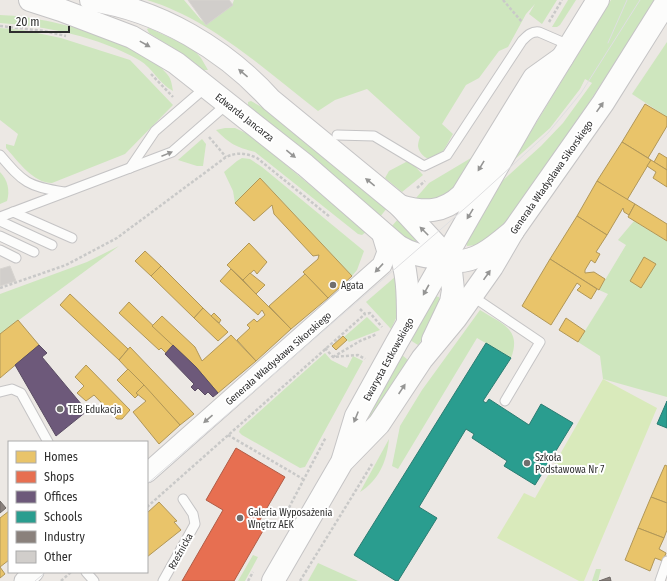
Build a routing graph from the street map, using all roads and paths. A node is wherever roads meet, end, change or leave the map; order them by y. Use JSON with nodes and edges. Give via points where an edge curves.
{"nodes":[{"id":1,"x":30,"y":0,"type":"edge"},
{"id":2,"x":91,"y":0,"type":"edge"},
{"id":3,"x":503,"y":0,"type":"edge"},
{"id":4,"x":598,"y":0,"type":"edge"},
{"id":5,"x":667,"y":1,"type":"edge"},
{"id":6,"x":120,"y":3,"type":"edge"},
{"id":7,"x":0,"y":26,"type":"edge"},
{"id":8,"x":531,"y":33,"type":"junction"},
{"id":9,"x":73,"y":38,"type":"dead end"},
{"id":10,"x":207,"y":47,"type":"junction"},
{"id":11,"x":565,"y":51,"type":"junction"},
{"id":12,"x":149,"y":72,"type":"dead end"},
{"id":13,"x":220,"y":93,"type":"junction"},
{"id":14,"x":271,"y":100,"type":"junction"},
{"id":15,"x":183,"y":107,"type":"junction"},
{"id":16,"x":201,"y":127,"type":"junction"},
{"id":17,"x":337,"y":135,"type":"dead end"},
{"id":18,"x":0,"y":155,"type":"edge"},
{"id":19,"x":226,"y":157,"type":"junction"},
{"id":20,"x":130,"y":168,"type":"junction"},
{"id":21,"x":65,"y":192,"type":"junction"},
{"id":22,"x":400,"y":206,"type":"junction"},
{"id":23,"x":13,"y":212,"type":"junction"},
{"id":24,"x":0,"y":217,"type":"edge"},
{"id":25,"x":330,"y":217,"type":"dead end"},
{"id":26,"x":0,"y":221,"type":"edge"},
{"id":27,"x":513,"y":231,"type":"junction"},
{"id":28,"x":382,"y":232,"type":"junction"},
{"id":29,"x":0,"y":236,"type":"edge"},
{"id":30,"x":72,"y":238,"type":"dead end"},
{"id":31,"x":52,"y":245,"type":"dead end"},
{"id":32,"x":398,"y":246,"type":"junction"},
{"id":33,"x":0,"y":250,"type":"edge"},
{"id":34,"x":34,"y":252,"type":"dead end"},
{"id":35,"x":16,"y":258,"type":"dead end"},
{"id":36,"x":443,"y":259,"type":"junction"},
{"id":37,"x":0,"y":288,"type":"edge"},
{"id":38,"x":349,"y":296,"type":"junction"},
{"id":39,"x":472,"y":296,"type":"junction"},
{"id":40,"x":365,"y":314,"type":"junction"},
{"id":41,"x":408,"y":321,"type":"junction"},
{"id":42,"x":382,"y":329,"type":"dead end"},
{"id":43,"x":325,"y":348,"type":"junction"},
{"id":44,"x":429,"y":350,"type":"junction"},
{"id":45,"x":369,"y":361,"type":"dead end"},
{"id":46,"x":0,"y":392,"type":"edge"},
{"id":47,"x":505,"y":401,"type":"dead end"},
{"id":48,"x":330,"y":430,"type":"dead end"},
{"id":49,"x":228,"y":435,"type":"junction"},
{"id":50,"x":47,"y":441,"type":"edge"},
{"id":51,"x":373,"y":461,"type":"dead end"},
{"id":52,"x":342,"y":462,"type":"junction"},
{"id":53,"x":148,"y":472,"type":"edge"},
{"id":54,"x":303,"y":479,"type":"junction"},
{"id":55,"x":183,"y":499,"type":"dead end"},
{"id":56,"x":148,"y":505,"type":"edge"},
{"id":57,"x":278,"y":528,"type":"dead end"},
{"id":58,"x":667,"y":561,"type":"edge"},
{"id":59,"x":254,"y":570,"type":"dead end"},
{"id":60,"x":33,"y":573,"type":"edge"},
{"id":61,"x":71,"y":573,"type":"edge"},
{"id":62,"x":87,"y":573,"type":"edge"},
{"id":63,"x":24,"y":581,"type":"edge"},
{"id":64,"x":61,"y":581,"type":"edge"},
{"id":65,"x":94,"y":581,"type":"edge"},
{"id":66,"x":162,"y":581,"type":"edge"},
{"id":67,"x":248,"y":581,"type":"edge"},
{"id":68,"x":273,"y":581,"type":"edge"},
{"id":69,"x":300,"y":581,"type":"edge"},
{"id":70,"x":660,"y":581,"type":"edge"}],
"edges":[{"from":1,"to":13,"type":"street","name":"Edwarda Jancarza","one_way":true,"via":[[132,37]]},
{"from":2,"to":6,"type":"street"},
{"from":3,"to":8,"type":"path"},
{"from":4,"to":11,"type":"street"},
{"from":27,"to":5,"type":"street","name":"Generała Władysława Sikorskiego","one_way":true,"via":[[603,103]]},
{"from":6,"to":10,"type":"street","via":[[174,26]]},
{"from":7,"to":9,"type":"path","via":[[44,31]]},
{"from":8,"to":11,"type":"lane","via":[[539,32]]},
{"from":8,"to":17,"type":"lane","via":[[522,41],[447,155],[424,166],[374,136]]},
{"from":10,"to":13,"type":"street","via":[[218,68]]},
{"from":14,"to":10,"type":"street","one_way":true,"via":[[256,84]]},
{"from":11,"to":22,"type":"street","one_way":true,"via":[[534,78],[462,196],[446,208],[437,210],[417,211]]},
{"from":11,"to":36,"type":"street","one_way":true},
{"from":12,"to":15,"type":"path"},
{"from":13,"to":14,"type":"street","via":[[247,93]]},
{"from":13,"to":15,"type":"lane"},
{"from":13,"to":16,"type":"lane"},
{"from":13,"to":28,"type":"street","name":"Edwarda Jancarza","one_way":true},
{"from":22,"to":14,"type":"street","one_way":true},
{"from":15,"to":20,"type":"lane","via":[[155,131]]},
{"from":16,"to":19,"type":"path"},
{"from":20,"to":16,"type":"lane","one_way":true,"via":[[172,152]]},
{"from":18,"to":21,"type":"lane","via":[[20,179],[40,188]]},
{"from":19,"to":25,"type":"path","via":[[235,153],[257,158]]},
{"from":19,"to":37,"type":"path","via":[[111,241],[66,265]]},
{"from":20,"to":21,"type":"lane"},
{"from":21,"to":23,"type":"lane"},
{"from":36,"to":22,"type":"street","one_way":true,"via":[[431,237]]},
{"from":23,"to":24,"type":"lane"},
{"from":23,"to":30,"type":"lane"},
{"from":26,"to":31,"type":"lane"},
{"from":27,"to":36,"type":"street","name":"Edwarda Jancarza","via":[[480,256],[462,261]]},
{"from":39,"to":27,"type":"street","name":"Generała Władysława Sikorskiego","one_way":true},
{"from":28,"to":32,"type":"street","name":"Edwarda Jancarza"},
{"from":28,"to":38,"type":"street","name":"Generała Władysława Sikorskiego","one_way":true,"via":[[387,246],[384,261]]},
{"from":29,"to":34,"type":"lane"},
{"from":32,"to":36,"type":"street","name":"Edwarda Jancarza","via":[[411,254]]},
{"from":32,"to":41,"type":"street","via":[[405,268]]},
{"from":33,"to":35,"type":"lane"},
{"from":36,"to":41,"type":"street","name":"Ewarysta Estkowskiego","one_way":true},
{"from":36,"to":44,"type":"street","via":[[451,271],[453,290]]},
{"from":38,"to":40,"type":"path"},
{"from":38,"to":53,"type":"street","name":"Generała Władysława Sikorskiego","one_way":true},
{"from":39,"to":44,"type":"street","name":"Generała Władysława Sikorskiego"},
{"from":39,"to":47,"type":"lane","via":[[540,342]]},
{"from":40,"to":42,"type":"path","via":[[370,313]]},
{"from":40,"to":43,"type":"path"},
{"from":41,"to":52,"type":"street","name":"Ewarysta Estkowskiego","one_way":true,"via":[[356,416]]},
{"from":43,"to":45,"type":"path","via":[[333,357],[358,355]]},
{"from":43,"to":49,"type":"path"},
{"from":52,"to":44,"type":"street","name":"Ewarysta Estkowskiego","one_way":true,"via":[[379,424]]},
{"from":46,"to":50,"type":"lane","via":[[12,389],[21,393]]},
{"from":48,"to":54,"type":"path"},
{"from":49,"to":54,"type":"path"},
{"from":49,"to":56,"type":"path"},
{"from":51,"to":69,"type":"path"},
{"from":52,"to":68,"type":"street","name":"Ewarysta Estkowskiego"},
{"from":54,"to":57,"type":"path"},
{"from":55,"to":66,"type":"lane","name":"Rzeźnicka","via":[[193,514],[195,524]]},
{"from":58,"to":70,"type":"lane"},
{"from":59,"to":67,"type":"path"},
{"from":60,"to":63,"type":"street"},
{"from":61,"to":64,"type":"path"},
{"from":62,"to":65,"type":"lane"}]}
